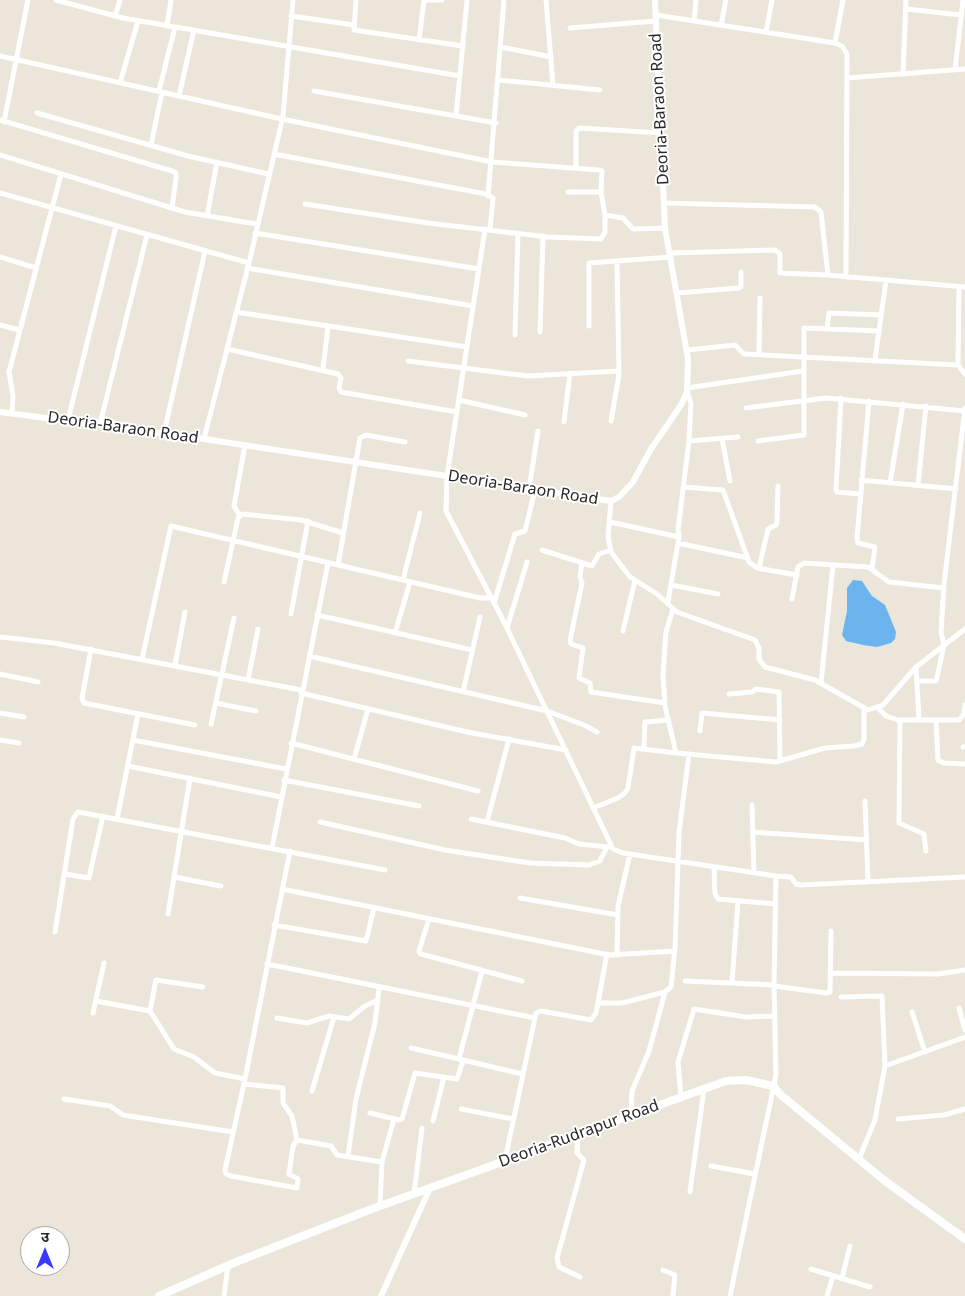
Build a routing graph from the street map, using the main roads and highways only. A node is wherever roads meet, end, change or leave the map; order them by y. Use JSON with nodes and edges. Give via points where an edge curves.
{"nodes":[{"id":1,"x":965,"y":1239,"type":"edge"},
{"id":2,"x":159,"y":1296,"type":"edge"}],
"edges":[{"from":1,"to":2,"type":"main road","name":"Deoria-Rudrapur Road","via":[[859,1159],[773,1086],[746,1080],[726,1081],[380,1206],[228,1265]]}]}
